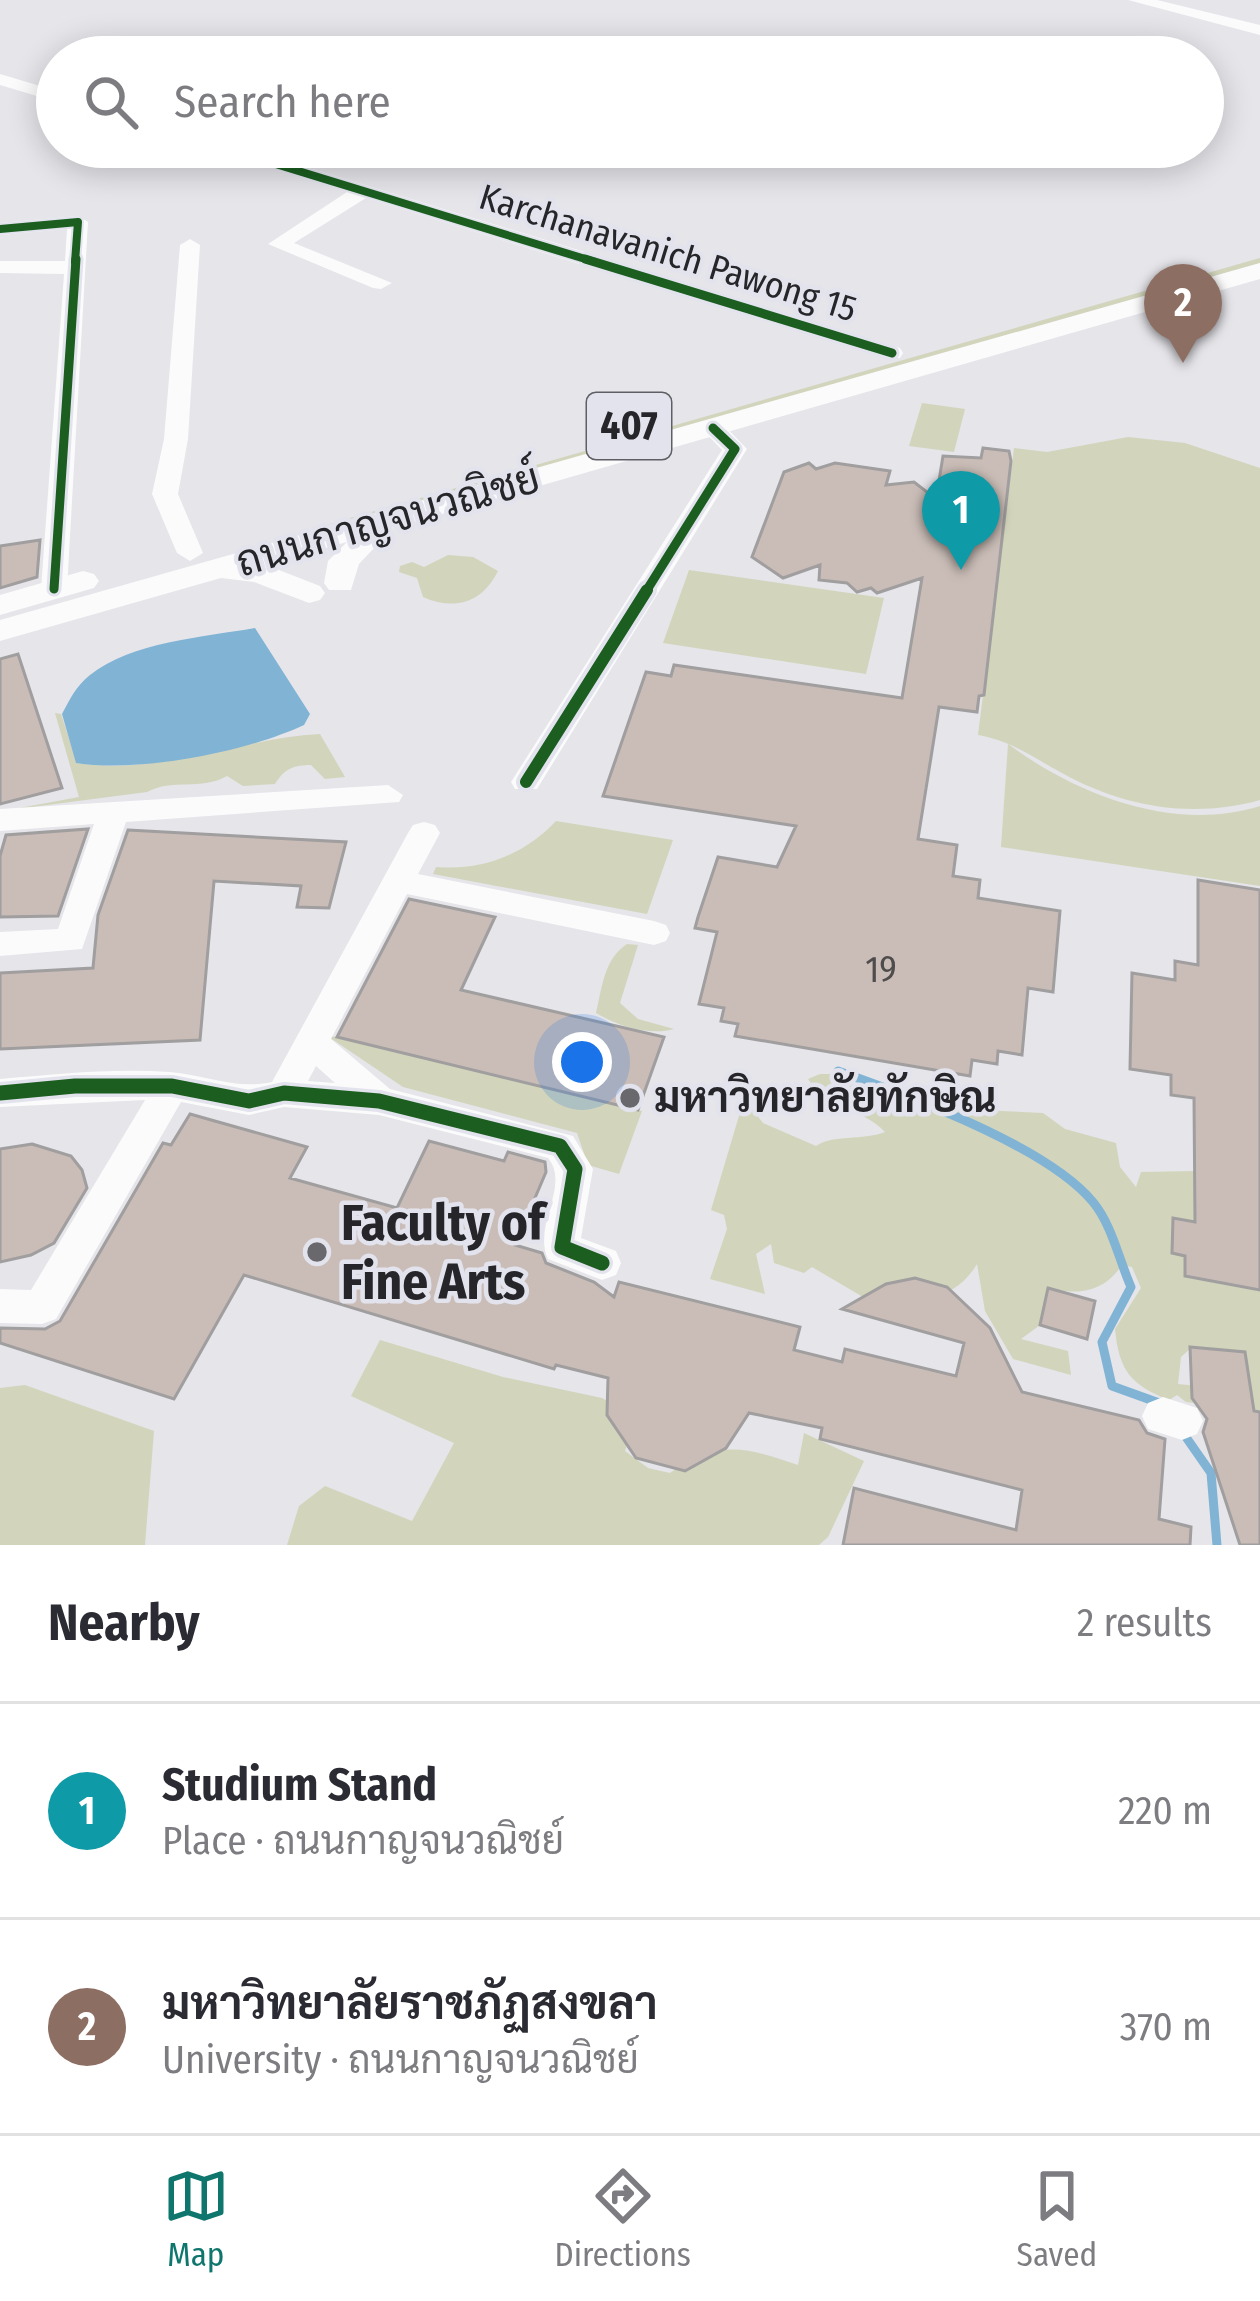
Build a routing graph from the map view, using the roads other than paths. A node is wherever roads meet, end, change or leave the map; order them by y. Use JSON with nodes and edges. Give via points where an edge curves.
{"nodes":[{"id":1,"x":1136,"y":0,"type":"edge"},
{"id":2,"x":1260,"y":30,"type":"edge"},
{"id":3,"x":0,"y":80,"type":"edge"},
{"id":4,"x":34,"y":90,"type":"joint"},
{"id":5,"x":0,"y":105,"type":"edge"},
{"id":6,"x":288,"y":168,"type":"edge"},
{"id":7,"x":363,"y":191,"type":"junction"},
{"id":8,"x":0,"y":229,"type":"edge"},
{"id":9,"x":190,"y":245,"type":"dead end"},
{"id":10,"x":1260,"y":252,"type":"edge"},
{"id":11,"x":76,"y":268,"type":"junction"},
{"id":12,"x":1260,"y":271,"type":"edge"},
{"id":13,"x":3,"y":276,"type":"edge"},
{"id":14,"x":381,"y":283,"type":"dead end"},
{"id":15,"x":892,"y":353,"type":"junction"},
{"id":16,"x":712,"y":428,"type":"junction"},
{"id":17,"x":421,"y":511,"type":"junction"},
{"id":18,"x":301,"y":537,"type":"junction"},
{"id":19,"x":185,"y":566,"type":"junction"},
{"id":20,"x":325,"y":588,"type":"junction"},
{"id":21,"x":54,"y":589,"type":"junction"},
{"id":22,"x":0,"y":605,"type":"edge"},
{"id":23,"x":0,"y":631,"type":"edge"},
{"id":24,"x":526,"y":782,"type":"dead end"},
{"id":25,"x":388,"y":795,"type":"dead end"},
{"id":26,"x":113,"y":812,"type":"junction"},
{"id":27,"x":0,"y":820,"type":"edge"},
{"id":28,"x":424,"y":833,"type":"dead end"},
{"id":29,"x":397,"y":880,"type":"junction"},
{"id":30,"x":654,"y":933,"type":"dead end"},
{"id":31,"x":0,"y":944,"type":"edge"},
{"id":32,"x":309,"y":1040,"type":"junction"},
{"id":33,"x":172,"y":1087,"type":"junction"},
{"id":34,"x":284,"y":1093,"type":"junction"},
{"id":35,"x":0,"y":1094,"type":"edge"},
{"id":36,"x":379,"y":1101,"type":"junction"},
{"id":37,"x":602,"y":1263,"type":"dead end"},
{"id":38,"x":0,"y":1306,"type":"edge"}],
"edges":[{"from":1,"to":2,"type":"street"},
{"from":3,"to":4,"type":"street"},
{"from":4,"to":5,"type":"street"},
{"from":6,"to":7,"type":"street","name":"Karchanavanich Pawong 15"},
{"from":7,"to":14,"type":"street","via":[[278,244]]},
{"from":7,"to":15,"type":"street","name":"Karchanavanich Pawong 15"},
{"from":8,"to":11,"type":"street","via":[[78,222]]},
{"from":9,"to":19,"type":"street","via":[[165,494]]},
{"from":10,"to":15,"type":"main road","name":"ถนนกาญจนวณิชย์","number":"407"},
{"from":11,"to":13,"type":"street"},
{"from":11,"to":21,"type":"street"},
{"from":12,"to":16,"type":"main road","name":"ถนนกาญจนวณิชย์","number":"407"},
{"from":15,"to":18,"type":"main road","name":"ถนนกาญจนวณิชย์","number":"407"},
{"from":16,"to":17,"type":"main road","name":"ถนนกาญจนวณิชย์","number":"407"},
{"from":16,"to":24,"type":"street","via":[[735,449]]},
{"from":17,"to":18,"type":"main road","name":"ถนนกาญจนวณิชย์","number":"407"},
{"from":17,"to":20,"type":"main road","via":[[367,538]]},
{"from":18,"to":19,"type":"main road","name":"ถนนกาญจนวณิชย์","number":"407"},
{"from":18,"to":19,"type":"main road","name":"ถนนกาญจนวณิชย์","number":"407","via":[[251,535]]},
{"from":18,"to":20,"type":"main road"},
{"from":19,"to":20,"type":"main road"},
{"from":19,"to":21,"type":"main road","name":"ถนนกาญจนวณิชย์","number":"407"},
{"from":19,"to":23,"type":"main road","name":"ถนนกาญจนวณิชย์","number":"407"},
{"from":21,"to":22,"type":"main road","name":"ถนนกาญจนวณิชย์","number":"407"},
{"from":25,"to":26,"type":"street"},
{"from":26,"to":27,"type":"street"},
{"from":26,"to":31,"type":"street","via":[[70,940]]},
{"from":28,"to":29,"type":"street"},
{"from":29,"to":30,"type":"street"},
{"from":29,"to":32,"type":"street"},
{"from":32,"to":34,"type":"street"},
{"from":32,"to":36,"type":"street"},
{"from":33,"to":34,"type":"street","via":[[249,1101]]},
{"from":33,"to":35,"type":"street"},
{"from":33,"to":38,"type":"street","via":[[42,1307]]},
{"from":34,"to":36,"type":"street"},
{"from":36,"to":37,"type":"street","via":[[560,1146],[578,1176],[559,1222],[562,1247]]}]}
